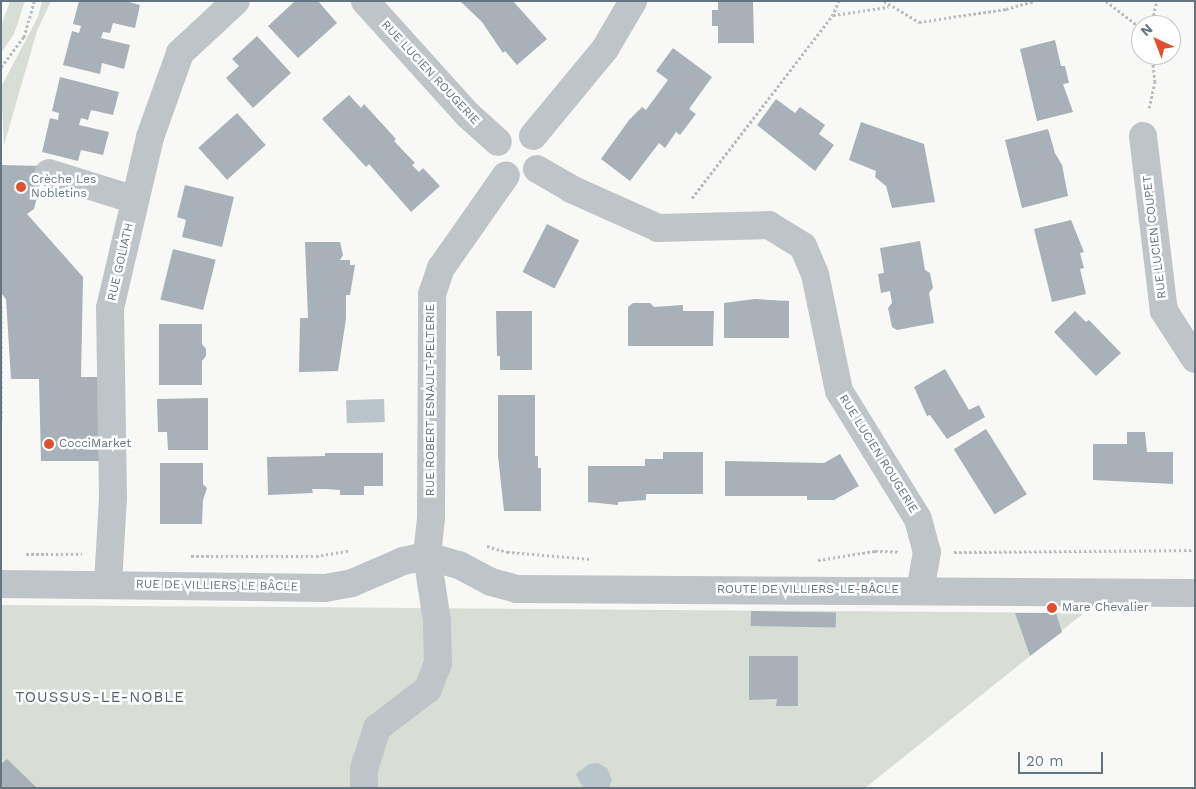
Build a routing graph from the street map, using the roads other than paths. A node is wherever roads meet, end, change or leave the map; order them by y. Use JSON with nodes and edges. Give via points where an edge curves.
{"nodes":[{"id":1,"x":236,"y":1,"type":"edge"},
{"id":2,"x":365,"y":1,"type":"edge"},
{"id":3,"x":633,"y":1,"type":"edge"},
{"id":4,"x":533,"y":136,"type":"junction"},
{"id":5,"x":1143,"y":136,"type":"road end"},
{"id":6,"x":498,"y":142,"type":"junction"},
{"id":7,"x":537,"y":169,"type":"junction"},
{"id":8,"x":49,"y":173,"type":"dead end"},
{"id":9,"x":506,"y":175,"type":"junction"},
{"id":10,"x":135,"y":200,"type":"junction"},
{"id":11,"x":1195,"y":359,"type":"edge"},
{"id":12,"x":426,"y":556,"type":"junction"},
{"id":13,"x":1,"y":584,"type":"edge"},
{"id":14,"x":108,"y":584,"type":"junction"},
{"id":15,"x":920,"y":590,"type":"junction"},
{"id":16,"x":1195,"y":593,"type":"edge"},
{"id":17,"x":364,"y":788,"type":"edge"}],
"edges":[{"from":1,"to":10,"type":"street","name":"RUE GOLIATH","via":[[180,53],[141,171]]},
{"from":2,"to":6,"type":"street","name":"RUE LUCIEN ROUGERIE","via":[[468,115]]},
{"from":3,"to":4,"type":"street","via":[[605,49]]},
{"from":4,"to":6,"type":"street","via":[[519,131],[510,132]]},
{"from":4,"to":7,"type":"street","via":[[541,146],[542,156]]},
{"from":5,"to":11,"type":"street","name":"RUE LUCIEN COUPET","via":[[1164,311]]},
{"from":6,"to":9,"type":"street","via":[[494,154],[496,164]]},
{"from":7,"to":9,"type":"street","via":[[518,179]]},
{"from":7,"to":15,"type":"street","name":"RUE LUCIEN ROUGERIE","via":[[571,189],[658,228],[678,230],[769,225],[803,246],[815,274],[839,391],[918,519],[927,552]]},
{"from":8,"to":10,"type":"street"},
{"from":9,"to":12,"type":"street","name":"RUE ROBERT ESNAULT-PELTERIE","via":[[441,268],[432,294],[431,517]]},
{"from":10,"to":14,"type":"street","name":"RUE GOLIATH","via":[[110,308],[113,498]]},
{"from":12,"to":14,"type":"street","name":"RUE DE VILLIERS LE BÂCLE","via":[[403,561],[352,583],[325,588]]},
{"from":12,"to":15,"type":"street","name":"ROUTE DE VILLIERS-LE-BÂCLE","via":[[517,589]]},
{"from":12,"to":17,"type":"street","name":"RUE ROBERT ESNAULT-PELTERIE","via":[[437,620],[438,662],[428,689],[377,728],[364,770]]},
{"from":13,"to":14,"type":"street","name":"RUE DE VILLIERS LE BÂCLE"},
{"from":15,"to":16,"type":"street","name":"ROUTE DE VILLIERS-LE-BÂCLE"}]}
